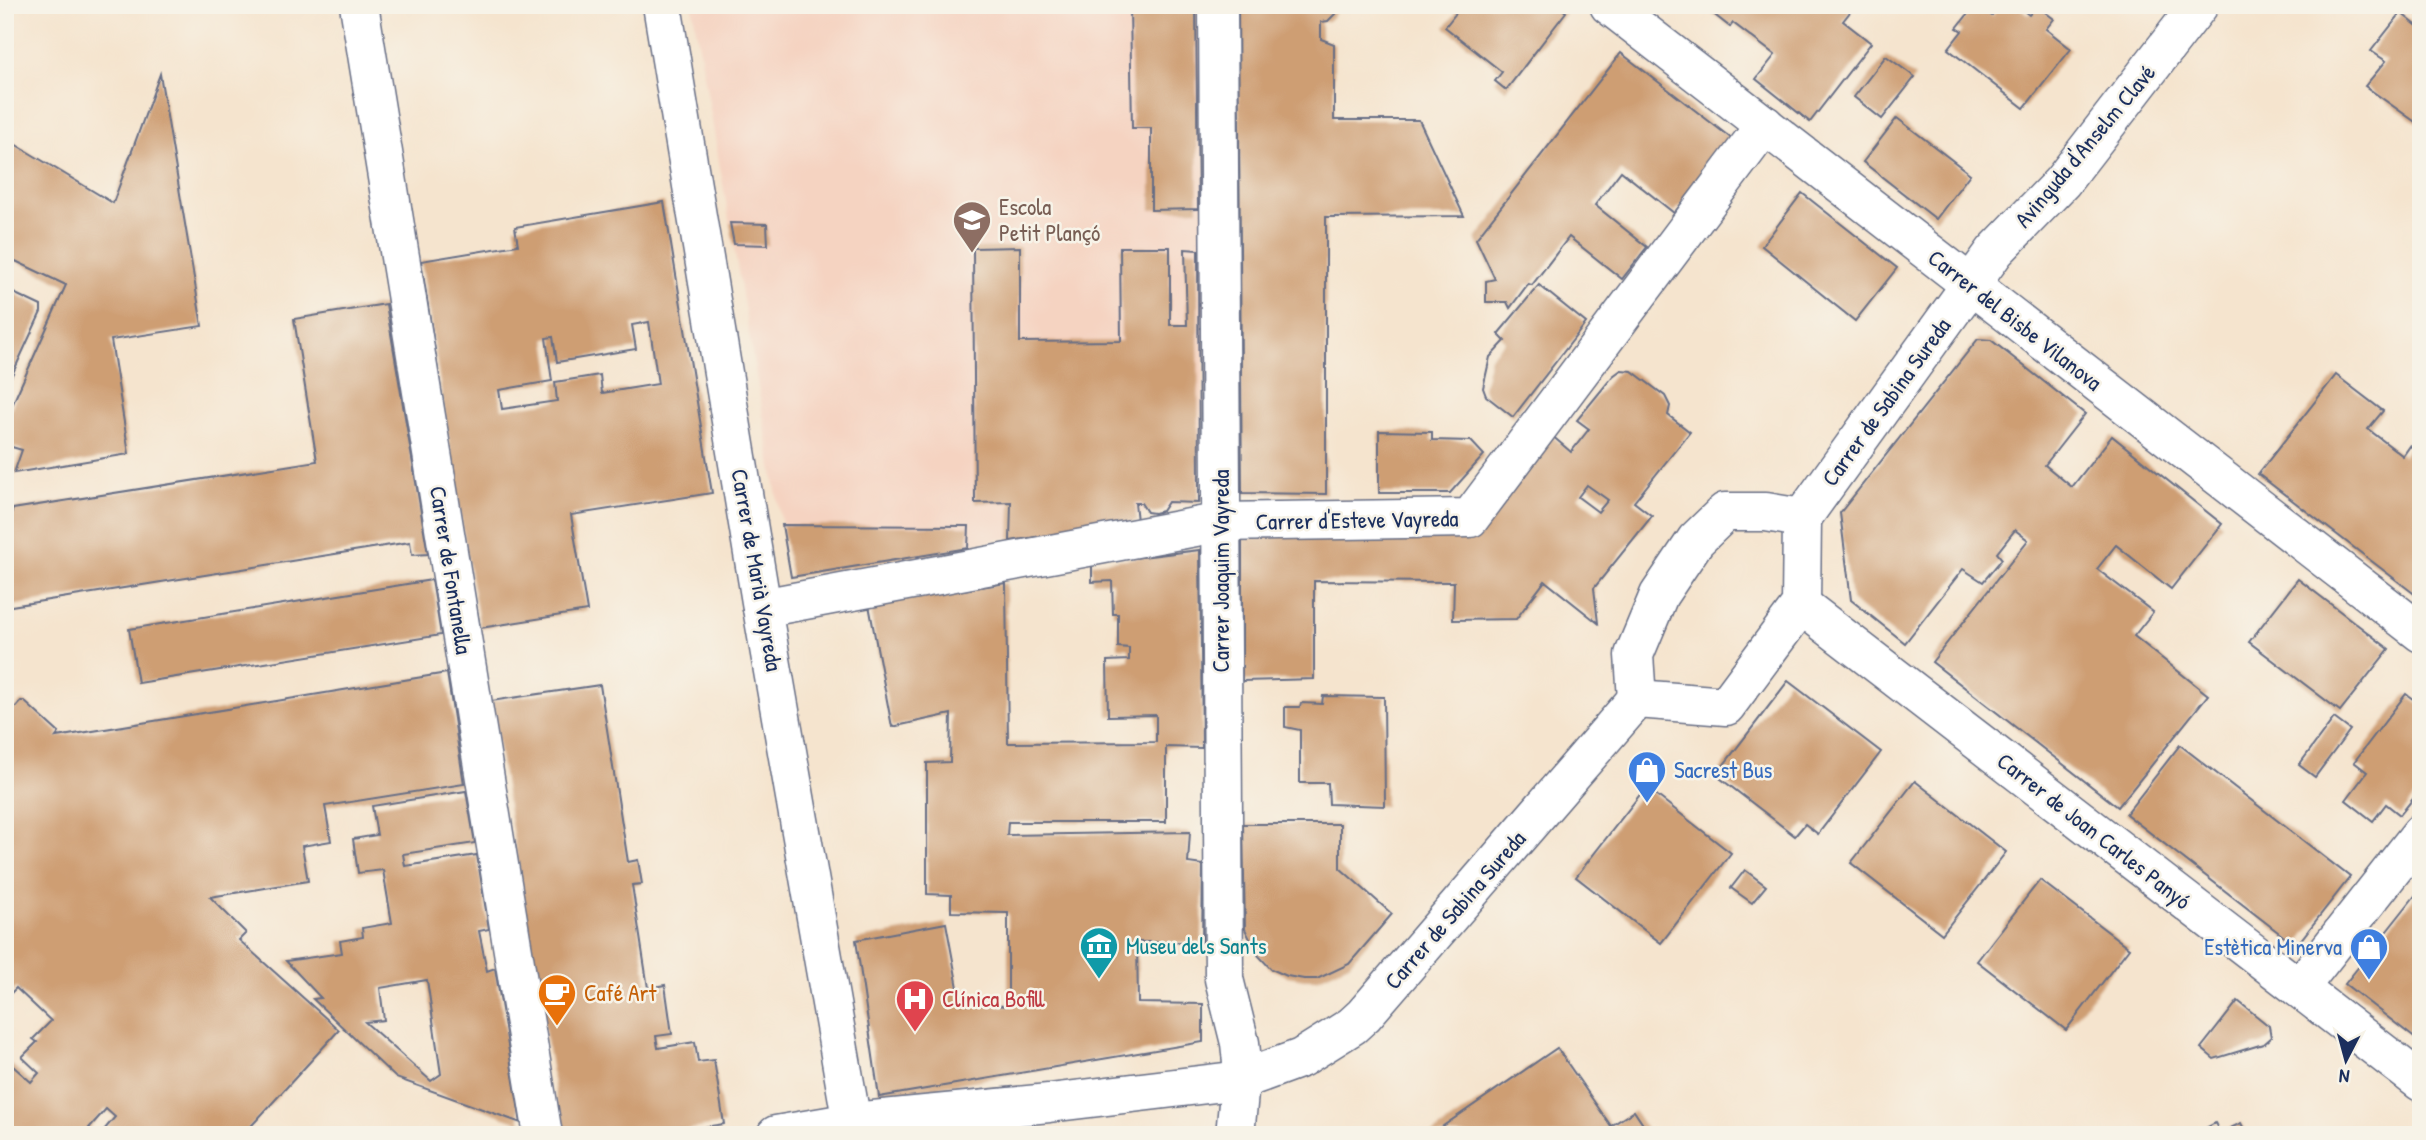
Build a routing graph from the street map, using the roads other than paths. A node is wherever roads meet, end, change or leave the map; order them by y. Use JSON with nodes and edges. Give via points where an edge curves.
{"nodes":[{"id":1,"x":359,"y":5,"type":"edge"},
{"id":2,"x":662,"y":5,"type":"edge"},
{"id":3,"x":1218,"y":5,"type":"edge"},
{"id":4,"x":1609,"y":5,"type":"edge"},
{"id":5,"x":2199,"y":5,"type":"edge"},
{"id":6,"x":1765,"y":125,"type":"junction"},
{"id":7,"x":1970,"y":285,"type":"junction"},
{"id":8,"x":1802,"y":518,"type":"junction"},
{"id":9,"x":1222,"y":522,"type":"junction"},
{"id":10,"x":1801,"y":606,"type":"junction"},
{"id":11,"x":762,"y":608,"type":"junction"},
{"id":12,"x":2421,"y":634,"type":"edge"},
{"id":13,"x":1637,"y":699,"type":"junction"},
{"id":14,"x":2421,"y":833,"type":"edge"},
{"id":15,"x":2299,"y":988,"type":"junction"},
{"id":16,"x":1241,"y":1080,"type":"junction"},
{"id":17,"x":2421,"y":1082,"type":"edge"},
{"id":18,"x":853,"y":1128,"type":"edge"},
{"id":19,"x":543,"y":1135,"type":"edge"},
{"id":20,"x":776,"y":1135,"type":"edge"},
{"id":21,"x":1235,"y":1135,"type":"edge"}],
"edges":[{"from":1,"to":19,"type":"street","name":"Carrer de Fontanella"},
{"from":2,"to":11,"type":"street","name":"Carrer de Marià Vayreda"},
{"from":3,"to":9,"type":"street","name":"Carrer Joaquim Vayreda"},
{"from":4,"to":6,"type":"street","name":"Carrer del Bisbe Vilanova"},
{"from":5,"to":7,"type":"street","name":"Avinguda d'Anselm Clavé","via":[[2062,182],[1995,251]]},
{"from":6,"to":7,"type":"street","name":"Carrer del Bisbe Vilanova"},
{"from":6,"to":9,"type":"street","name":"Carrer d'Esteve Vayreda","via":[[1470,518]]},
{"from":7,"to":8,"type":"street","name":"Carrer de Sabina Sureda"},
{"from":7,"to":12,"type":"street","name":"Carrer del Bisbe Vilanova"},
{"from":8,"to":10,"type":"street"},
{"from":8,"to":13,"type":"street","via":[[1726,512],[1696,540],[1660,596],[1634,654]]},
{"from":9,"to":11,"type":"street","name":"Carrer d'Esteve Vayreda"},
{"from":9,"to":16,"type":"street","name":"Carrer Joaquim Vayreda","via":[[1224,979],[1240,1043]]},
{"from":10,"to":13,"type":"street","via":[[1726,706]]},
{"from":10,"to":15,"type":"street","name":"Carrer de Joan Carles Panyó"},
{"from":11,"to":18,"type":"street","name":"Carrer de Marià Vayreda"},
{"from":13,"to":16,"type":"street","name":"Carrer de Sabina Sureda","via":[[1364,1015],[1301,1058]]},
{"from":14,"to":15,"type":"street"},
{"from":15,"to":17,"type":"street","name":"Carrer de Joan Carles Panyó"},
{"from":16,"to":18,"type":"street","name":"Carrer de Sabina Sureda"},
{"from":16,"to":21,"type":"street","name":"Carrer Joaquim Vayreda"},
{"from":18,"to":20,"type":"street","name":"Carrer de Sabina Sureda"}]}
